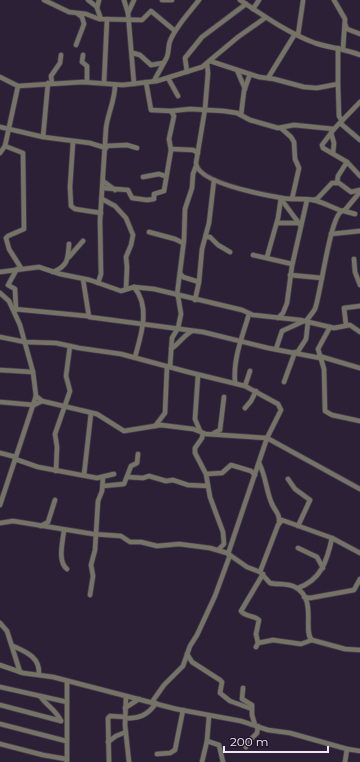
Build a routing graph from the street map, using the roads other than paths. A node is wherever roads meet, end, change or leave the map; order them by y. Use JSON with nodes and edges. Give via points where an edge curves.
{"nodes":[{"id":1,"x":44,"y":0,"type":"edge"},
{"id":2,"x":88,"y":0,"type":"edge"},
{"id":3,"x":99,"y":0,"type":"edge"},
{"id":4,"x":124,"y":0,"type":"edge"},
{"id":5,"x":134,"y":0,"type":"edge"},
{"id":6,"x":162,"y":0,"type":"edge"},
{"id":7,"x":172,"y":0,"type":"edge"},
{"id":8,"x":191,"y":0,"type":"edge"},
{"id":9,"x":199,"y":0,"type":"edge"},
{"id":10,"x":240,"y":0,"type":"edge"},
{"id":11,"x":259,"y":0,"type":"edge"},
{"id":12,"x":334,"y":0,"type":"edge"},
{"id":13,"x":303,"y":1,"type":"dead end"},
{"id":14,"x":246,"y":4,"type":"junction"},
{"id":15,"x":97,"y":7,"type":"junction"},
{"id":16,"x":192,"y":9,"type":"junction"},
{"id":17,"x":253,"y":9,"type":"junction"},
{"id":18,"x":128,"y":13,"type":"junction"},
{"id":19,"x":78,"y":14,"type":"junction"},
{"id":20,"x":265,"y":18,"type":"junction"},
{"id":21,"x":101,"y":19,"type":"junction"},
{"id":22,"x":107,"y":19,"type":"junction"},
{"id":23,"x":129,"y":19,"type":"junction"},
{"id":24,"x":345,"y":24,"type":"junction"},
{"id":25,"x":175,"y":31,"type":"junction"},
{"id":26,"x":296,"y":34,"type":"junction"},
{"id":27,"x":360,"y":34,"type":"edge"},
{"id":28,"x":76,"y":45,"type":"dead end"},
{"id":29,"x":341,"y":49,"type":"junction"},
{"id":30,"x":133,"y":53,"type":"junction"},
{"id":31,"x":62,"y":55,"type":"dead end"},
{"id":32,"x":84,"y":55,"type":"dead end"},
{"id":33,"x":360,"y":55,"type":"edge"},
{"id":34,"x":163,"y":63,"type":"junction"},
{"id":35,"x":208,"y":63,"type":"junction"},
{"id":36,"x":236,"y":70,"type":"junction"},
{"id":37,"x":186,"y":72,"type":"junction"},
{"id":38,"x":250,"y":74,"type":"junction"},
{"id":39,"x":0,"y":77,"type":"edge"},
{"id":40,"x":168,"y":78,"type":"junction"},
{"id":41,"x":268,"y":78,"type":"junction"},
{"id":42,"x":154,"y":81,"type":"junction"},
{"id":43,"x":87,"y":82,"type":"junction"},
{"id":44,"x":146,"y":82,"type":"junction"},
{"id":45,"x":50,"y":83,"type":"junction"},
{"id":46,"x":104,"y":83,"type":"junction"},
{"id":47,"x":134,"y":84,"type":"junction"},
{"id":48,"x":338,"y":84,"type":"junction"},
{"id":49,"x":115,"y":85,"type":"junction"},
{"id":50,"x":18,"y":86,"type":"junction"},
{"id":51,"x":245,"y":89,"type":"junction"},
{"id":52,"x":178,"y":96,"type":"dead end"},
{"id":53,"x":360,"y":102,"type":"edge"},
{"id":54,"x":205,"y":109,"type":"junction"},
{"id":55,"x":171,"y":111,"type":"junction"},
{"id":56,"x":242,"y":115,"type":"junction"},
{"id":57,"x":341,"y":122,"type":"junction"},
{"id":58,"x":0,"y":127,"type":"edge"},
{"id":59,"x":8,"y":128,"type":"junction"},
{"id":60,"x":280,"y":128,"type":"junction"},
{"id":61,"x":332,"y":131,"type":"junction"},
{"id":62,"x":43,"y":137,"type":"junction"},
{"id":63,"x":360,"y":140,"type":"edge"},
{"id":64,"x":73,"y":142,"type":"junction"},
{"id":65,"x":5,"y":146,"type":"junction"},
{"id":66,"x":106,"y":147,"type":"junction"},
{"id":67,"x":137,"y":148,"type":"dead end"},
{"id":68,"x":171,"y":149,"type":"junction"},
{"id":69,"x":0,"y":153,"type":"edge"},
{"id":70,"x":198,"y":153,"type":"junction"},
{"id":71,"x":333,"y":153,"type":"junction"},
{"id":72,"x":346,"y":162,"type":"junction"},
{"id":73,"x":196,"y":166,"type":"junction"},
{"id":74,"x":165,"y":176,"type":"junction"},
{"id":75,"x":360,"y":176,"type":"edge"},
{"id":76,"x":143,"y":177,"type":"dead end"},
{"id":77,"x":214,"y":180,"type":"junction"},
{"id":78,"x":104,"y":181,"type":"junction"},
{"id":79,"x":337,"y":183,"type":"junction"},
{"id":80,"x":103,"y":188,"type":"junction"},
{"id":81,"x":115,"y":190,"type":"junction"},
{"id":82,"x":360,"y":191,"type":"edge"},
{"id":83,"x":281,"y":198,"type":"junction"},
{"id":84,"x":102,"y":199,"type":"junction"},
{"id":85,"x":292,"y":199,"type":"junction"},
{"id":86,"x":307,"y":200,"type":"junction"},
{"id":87,"x":313,"y":200,"type":"junction"},
{"id":88,"x":343,"y":211,"type":"junction"},
{"id":89,"x":100,"y":213,"type":"junction"},
{"id":90,"x":355,"y":214,"type":"dead end"},
{"id":91,"x":277,"y":223,"type":"junction"},
{"id":92,"x":300,"y":224,"type":"junction"},
{"id":93,"x":360,"y":231,"type":"edge"},
{"id":94,"x":149,"y":232,"type":"dead end"},
{"id":95,"x":331,"y":234,"type":"junction"},
{"id":96,"x":206,"y":237,"type":"junction"},
{"id":97,"x":83,"y":241,"type":"dead end"},
{"id":98,"x":69,"y":244,"type":"dead end"},
{"id":99,"x":183,"y":244,"type":"junction"},
{"id":100,"x":230,"y":252,"type":"dead end"},
{"id":101,"x":253,"y":255,"type":"dead end"},
{"id":102,"x":69,"y":257,"type":"junction"},
{"id":103,"x":267,"y":257,"type":"junction"},
{"id":104,"x":354,"y":259,"type":"dead end"},
{"id":105,"x":292,"y":264,"type":"junction"},
{"id":106,"x":19,"y":269,"type":"junction"},
{"id":107,"x":0,"y":272,"type":"edge"},
{"id":108,"x":53,"y":272,"type":"junction"},
{"id":109,"x":180,"y":273,"type":"junction"},
{"id":110,"x":290,"y":275,"type":"junction"},
{"id":111,"x":322,"y":278,"type":"junction"},
{"id":112,"x":84,"y":279,"type":"junction"},
{"id":113,"x":199,"y":282,"type":"junction"},
{"id":114,"x":98,"y":283,"type":"junction"},
{"id":115,"x":360,"y":285,"type":"edge"},
{"id":116,"x":134,"y":287,"type":"junction"},
{"id":117,"x":126,"y":289,"type":"junction"},
{"id":118,"x":0,"y":293,"type":"edge"},
{"id":119,"x":178,"y":296,"type":"junction"},
{"id":120,"x":195,"y":300,"type":"junction"},
{"id":121,"x":360,"y":306,"type":"edge"},
{"id":122,"x":15,"y":310,"type":"junction"},
{"id":123,"x":284,"y":311,"type":"junction"},
{"id":124,"x":249,"y":314,"type":"junction"},
{"id":125,"x":87,"y":316,"type":"junction"},
{"id":126,"x":278,"y":318,"type":"junction"},
{"id":127,"x":285,"y":318,"type":"junction"},
{"id":128,"x":306,"y":321,"type":"junction"},
{"id":129,"x":142,"y":323,"type":"junction"},
{"id":130,"x":346,"y":325,"type":"junction"},
{"id":131,"x":330,"y":327,"type":"junction"},
{"id":132,"x":178,"y":329,"type":"junction"},
{"id":133,"x":192,"y":331,"type":"junction"},
{"id":134,"x":360,"y":332,"type":"edge"},
{"id":135,"x":0,"y":337,"type":"edge"},
{"id":136,"x":241,"y":340,"type":"junction"},
{"id":137,"x":25,"y":342,"type":"junction"},
{"id":138,"x":70,"y":346,"type":"junction"},
{"id":139,"x":171,"y":349,"type":"junction"},
{"id":140,"x":276,"y":349,"type":"junction"},
{"id":141,"x":296,"y":353,"type":"junction"},
{"id":142,"x":320,"y":357,"type":"junction"},
{"id":143,"x":135,"y":358,"type":"junction"},
{"id":144,"x":168,"y":366,"type":"junction"},
{"id":145,"x":360,"y":368,"type":"edge"},
{"id":146,"x":0,"y":370,"type":"edge"},
{"id":147,"x":250,"y":371,"type":"dead end"},
{"id":148,"x":33,"y":372,"type":"junction"},
{"id":149,"x":198,"y":375,"type":"junction"},
{"id":150,"x":284,"y":382,"type":"dead end"},
{"id":151,"x":235,"y":383,"type":"junction"},
{"id":152,"x":245,"y":386,"type":"junction"},
{"id":153,"x":256,"y":391,"type":"junction"},
{"id":154,"x":36,"y":396,"type":"junction"},
{"id":155,"x":224,"y":397,"type":"dead end"},
{"id":156,"x":42,"y":401,"type":"junction"},
{"id":157,"x":0,"y":402,"type":"edge"},
{"id":158,"x":34,"y":405,"type":"junction"},
{"id":159,"x":65,"y":407,"type":"junction"},
{"id":160,"x":245,"y":408,"type":"dead end"},
{"id":161,"x":91,"y":413,"type":"junction"},
{"id":162,"x":360,"y":420,"type":"edge"},
{"id":163,"x":155,"y":426,"type":"junction"},
{"id":164,"x":201,"y":432,"type":"junction"},
{"id":165,"x":212,"y":434,"type":"junction"},
{"id":166,"x":267,"y":438,"type":"junction"},
{"id":167,"x":0,"y":453,"type":"edge"},
{"id":168,"x":138,"y":454,"type":"dead end"},
{"id":169,"x":15,"y":458,"type":"junction"},
{"id":170,"x":258,"y":463,"type":"junction"},
{"id":171,"x":56,"y":471,"type":"junction"},
{"id":172,"x":114,"y":474,"type":"dead end"},
{"id":173,"x":206,"y":474,"type":"junction"},
{"id":174,"x":84,"y":475,"type":"junction"},
{"id":175,"x":255,"y":475,"type":"junction"},
{"id":176,"x":103,"y":477,"type":"junction"},
{"id":177,"x":127,"y":477,"type":"junction"},
{"id":178,"x":288,"y":479,"type":"dead end"},
{"id":179,"x":103,"y":486,"type":"junction"},
{"id":180,"x":208,"y":486,"type":"junction"},
{"id":181,"x":360,"y":489,"type":"edge"},
{"id":182,"x":55,"y":500,"type":"dead end"},
{"id":183,"x":0,"y":505,"type":"edge"},
{"id":184,"x":280,"y":521,"type":"junction"},
{"id":185,"x":0,"y":523,"type":"edge"},
{"id":186,"x":40,"y":526,"type":"junction"},
{"id":187,"x":298,"y":526,"type":"junction"},
{"id":188,"x":64,"y":530,"type":"junction"},
{"id":189,"x":96,"y":534,"type":"junction"},
{"id":190,"x":332,"y":538,"type":"junction"},
{"id":191,"x":224,"y":544,"type":"junction"},
{"id":192,"x":298,"y":548,"type":"dead end"},
{"id":193,"x":218,"y":550,"type":"junction"},
{"id":194,"x":360,"y":553,"type":"edge"},
{"id":195,"x":228,"y":554,"type":"junction"},
{"id":196,"x":323,"y":568,"type":"junction"},
{"id":197,"x":67,"y":569,"type":"dead end"},
{"id":198,"x":261,"y":573,"type":"junction"},
{"id":199,"x":360,"y":579,"type":"edge"},
{"id":200,"x":298,"y":588,"type":"junction"},
{"id":201,"x":90,"y":596,"type":"dead end"},
{"id":202,"x":304,"y":597,"type":"junction"},
{"id":203,"x":0,"y":623,"type":"edge"},
{"id":204,"x":312,"y":640,"type":"junction"},
{"id":205,"x":13,"y":646,"type":"junction"},
{"id":206,"x":360,"y":650,"type":"edge"},
{"id":207,"x":187,"y":654,"type":"junction"},
{"id":208,"x":0,"y":665,"type":"edge"},
{"id":209,"x":20,"y":672,"type":"junction"},
{"id":210,"x":39,"y":674,"type":"junction"},
{"id":211,"x":67,"y":682,"type":"junction"},
{"id":212,"x":0,"y":687,"type":"edge"},
{"id":213,"x":243,"y":688,"type":"dead end"},
{"id":214,"x":40,"y":696,"type":"junction"},
{"id":215,"x":126,"y":696,"type":"junction"},
{"id":216,"x":139,"y":699,"type":"junction"},
{"id":217,"x":67,"y":702,"type":"junction"},
{"id":218,"x":154,"y":702,"type":"junction"},
{"id":219,"x":0,"y":705,"type":"edge"},
{"id":220,"x":125,"y":708,"type":"junction"},
{"id":221,"x":252,"y":709,"type":"junction"},
{"id":222,"x":183,"y":710,"type":"junction"},
{"id":223,"x":209,"y":716,"type":"junction"},
{"id":224,"x":125,"y":717,"type":"junction"},
{"id":225,"x":61,"y":721,"type":"junction"},
{"id":226,"x":0,"y":724,"type":"edge"},
{"id":227,"x":67,"y":726,"type":"junction"},
{"id":228,"x":257,"y":726,"type":"junction"},
{"id":229,"x":267,"y":730,"type":"junction"},
{"id":230,"x":126,"y":732,"type":"junction"},
{"id":231,"x":257,"y":733,"type":"junction"},
{"id":232,"x":66,"y":740,"type":"junction"},
{"id":233,"x":207,"y":741,"type":"junction"},
{"id":234,"x":108,"y":742,"type":"junction"},
{"id":235,"x":0,"y":744,"type":"edge"},
{"id":236,"x":246,"y":747,"type":"dead end"},
{"id":237,"x":347,"y":749,"type":"junction"},
{"id":238,"x":360,"y":751,"type":"edge"},
{"id":239,"x":157,"y":754,"type":"dead end"},
{"id":240,"x":66,"y":760,"type":"edge"},
{"id":241,"x":109,"y":762,"type":"edge"},
{"id":242,"x":129,"y":762,"type":"edge"},
{"id":243,"x":202,"y":762,"type":"edge"},
{"id":244,"x":222,"y":762,"type":"edge"},
{"id":245,"x":345,"y":762,"type":"edge"}],
"edges":[{"from":1,"to":19,"type":"street"},
{"from":2,"to":15,"type":"street"},
{"from":3,"to":15,"type":"street"},
{"from":4,"to":18,"type":"street"},
{"from":5,"to":18,"type":"street"},
{"from":6,"to":7,"type":"street"},
{"from":8,"to":16,"type":"street"},
{"from":9,"to":16,"type":"street"},
{"from":10,"to":14,"type":"street"},
{"from":11,"to":17,"type":"street"},
{"from":12,"to":24,"type":"street","via":[[344,17]]},
{"from":13,"to":26,"type":"street"},
{"from":14,"to":17,"type":"street"},
{"from":14,"to":37,"type":"street","via":[[196,43],[185,58]]},
{"from":15,"to":21,"type":"street"},
{"from":16,"to":25,"type":"street"},
{"from":17,"to":20,"type":"street"},
{"from":18,"to":23,"type":"street"},
{"from":19,"to":21,"type":"street"},
{"from":19,"to":28,"type":"street","via":[[84,24]]},
{"from":20,"to":26,"type":"street"},
{"from":20,"to":35,"type":"street"},
{"from":21,"to":22,"type":"street"},
{"from":22,"to":23,"type":"street"},
{"from":22,"to":46,"type":"street"},
{"from":23,"to":25,"type":"street","via":[[142,20],[151,11]]},
{"from":23,"to":30,"type":"street"},
{"from":24,"to":27,"type":"street","via":[[347,29]]},
{"from":24,"to":29,"type":"street"},
{"from":25,"to":34,"type":"street"},
{"from":26,"to":29,"type":"street","via":[[316,43]]},
{"from":26,"to":41,"type":"street"},
{"from":29,"to":33,"type":"street"},
{"from":29,"to":48,"type":"street"},
{"from":30,"to":34,"type":"street","via":[[151,65]]},
{"from":30,"to":47,"type":"street"},
{"from":31,"to":45,"type":"street"},
{"from":32,"to":43,"type":"street","via":[[82,62],[87,66]]},
{"from":34,"to":42,"type":"street"},
{"from":35,"to":36,"type":"street"},
{"from":35,"to":37,"type":"street"},
{"from":35,"to":54,"type":"street"},
{"from":36,"to":38,"type":"street"},
{"from":36,"to":51,"type":"street"},
{"from":37,"to":40,"type":"street"},
{"from":38,"to":41,"type":"street"},
{"from":38,"to":51,"type":"street"},
{"from":39,"to":50,"type":"street"},
{"from":40,"to":42,"type":"street"},
{"from":40,"to":52,"type":"street"},
{"from":41,"to":48,"type":"street","via":[[310,87]]},
{"from":42,"to":44,"type":"street"},
{"from":43,"to":45,"type":"street"},
{"from":43,"to":46,"type":"street"},
{"from":44,"to":47,"type":"street"},
{"from":44,"to":55,"type":"street","via":[[151,110]]},
{"from":45,"to":50,"type":"street"},
{"from":45,"to":62,"type":"street"},
{"from":46,"to":49,"type":"street"},
{"from":47,"to":49,"type":"street"},
{"from":48,"to":57,"type":"street"},
{"from":49,"to":66,"type":"street","via":[[114,100],[107,116]]},
{"from":50,"to":59,"type":"street"},
{"from":51,"to":56,"type":"street"},
{"from":53,"to":57,"type":"street"},
{"from":54,"to":55,"type":"street"},
{"from":54,"to":56,"type":"street"},
{"from":54,"to":70,"type":"street"},
{"from":55,"to":68,"type":"street","via":[[174,116],[169,139]]},
{"from":56,"to":60,"type":"street","via":[[250,120]]},
{"from":57,"to":61,"type":"street"},
{"from":57,"to":63,"type":"street"},
{"from":58,"to":59,"type":"street"},
{"from":59,"to":62,"type":"street"},
{"from":59,"to":65,"type":"street"},
{"from":60,"to":61,"type":"street","via":[[294,126]]},
{"from":60,"to":85,"type":"street","via":[[294,142],[295,159],[299,168]]},
{"from":61,"to":71,"type":"street"},
{"from":61,"to":71,"type":"street","via":[[322,146]]},
{"from":62,"to":64,"type":"street"},
{"from":64,"to":66,"type":"street"},
{"from":64,"to":89,"type":"street","via":[[71,206]]},
{"from":65,"to":69,"type":"street"},
{"from":65,"to":106,"type":"street","via":[[23,153],[24,229],[6,238]]},
{"from":66,"to":67,"type":"street","via":[[127,145]]},
{"from":66,"to":78,"type":"street"},
{"from":68,"to":70,"type":"street","via":[[193,150]]},
{"from":68,"to":74,"type":"street"},
{"from":70,"to":73,"type":"street"},
{"from":71,"to":72,"type":"street"},
{"from":72,"to":75,"type":"street"},
{"from":72,"to":79,"type":"street"},
{"from":73,"to":77,"type":"street"},
{"from":73,"to":99,"type":"street","via":[[185,209]]},
{"from":74,"to":76,"type":"street","via":[[159,174]]},
{"from":74,"to":81,"type":"street","via":[[165,190],[154,194],[152,200],[133,198],[129,191]]},
{"from":77,"to":83,"type":"street"},
{"from":77,"to":96,"type":"street"},
{"from":78,"to":80,"type":"street"},
{"from":78,"to":81,"type":"street"},
{"from":79,"to":82,"type":"street","via":[[351,192]]},
{"from":79,"to":87,"type":"street","via":[[329,184],[320,196]]},
{"from":80,"to":81,"type":"street"},
{"from":80,"to":84,"type":"street"},
{"from":82,"to":88,"type":"street"},
{"from":83,"to":85,"type":"street"},
{"from":83,"to":91,"type":"street"},
{"from":83,"to":92,"type":"street"},
{"from":84,"to":89,"type":"street"},
{"from":84,"to":117,"type":"street","via":[[115,206],[126,218],[133,235],[126,257]]},
{"from":85,"to":86,"type":"street"},
{"from":86,"to":87,"type":"street"},
{"from":86,"to":92,"type":"street"},
{"from":87,"to":88,"type":"street"},
{"from":88,"to":90,"type":"street"},
{"from":88,"to":95,"type":"street","via":[[338,214]]},
{"from":89,"to":114,"type":"street","via":[[101,274]]},
{"from":91,"to":92,"type":"street"},
{"from":91,"to":103,"type":"street"},
{"from":92,"to":105,"type":"street"},
{"from":93,"to":95,"type":"street"},
{"from":94,"to":99,"type":"street","via":[[175,239]]},
{"from":95,"to":111,"type":"street"},
{"from":96,"to":100,"type":"street","via":[[210,237]]},
{"from":96,"to":113,"type":"street","via":[[202,249]]},
{"from":97,"to":102,"type":"street"},
{"from":98,"to":102,"type":"street"},
{"from":99,"to":109,"type":"street"},
{"from":101,"to":103,"type":"street"},
{"from":102,"to":108,"type":"street","via":[[64,267]]},
{"from":103,"to":105,"type":"street"},
{"from":104,"to":115,"type":"street"},
{"from":105,"to":110,"type":"street"},
{"from":106,"to":107,"type":"street"},
{"from":106,"to":108,"type":"street","via":[[39,267]]},
{"from":106,"to":122,"type":"street","via":[[8,285],[15,289]]},
{"from":108,"to":112,"type":"street"},
{"from":109,"to":113,"type":"street","via":[[183,277]]},
{"from":109,"to":119,"type":"street"},
{"from":110,"to":111,"type":"street"},
{"from":110,"to":123,"type":"street"},
{"from":111,"to":128,"type":"street","via":[[315,308]]},
{"from":112,"to":114,"type":"street"},
{"from":112,"to":125,"type":"street"},
{"from":113,"to":120,"type":"street"},
{"from":114,"to":117,"type":"street","via":[[120,291]]},
{"from":116,"to":117,"type":"street"},
{"from":116,"to":119,"type":"street","via":[[154,289]]},
{"from":116,"to":129,"type":"street","via":[[142,299]]},
{"from":118,"to":122,"type":"street"},
{"from":119,"to":120,"type":"street"},
{"from":119,"to":132,"type":"street","via":[[181,314]]},
{"from":120,"to":124,"type":"street","via":[[242,310]]},
{"from":121,"to":130,"type":"street","via":[[344,308]]},
{"from":122,"to":125,"type":"street"},
{"from":122,"to":137,"type":"street"},
{"from":123,"to":126,"type":"street"},
{"from":123,"to":127,"type":"street"},
{"from":124,"to":126,"type":"street"},
{"from":124,"to":136,"type":"street"},
{"from":125,"to":129,"type":"street"},
{"from":126,"to":127,"type":"street"},
{"from":127,"to":128,"type":"street"},
{"from":128,"to":131,"type":"street"},
{"from":128,"to":140,"type":"street","via":[[282,331]]},
{"from":128,"to":141,"type":"street","via":[[306,339]]},
{"from":129,"to":132,"type":"street"},
{"from":129,"to":143,"type":"street"},
{"from":130,"to":131,"type":"street"},
{"from":130,"to":134,"type":"street"},
{"from":131,"to":142,"type":"street","via":[[318,349]]},
{"from":132,"to":133,"type":"street"},
{"from":132,"to":139,"type":"street","via":[[172,336]]},
{"from":133,"to":136,"type":"street"},
{"from":133,"to":139,"type":"street"},
{"from":135,"to":137,"type":"street"},
{"from":136,"to":140,"type":"street"},
{"from":136,"to":151,"type":"street","via":[[234,367]]},
{"from":137,"to":138,"type":"street"},
{"from":137,"to":148,"type":"street"},
{"from":138,"to":143,"type":"street"},
{"from":138,"to":159,"type":"street","via":[[66,379],[70,389]]},
{"from":139,"to":144,"type":"street"},
{"from":140,"to":141,"type":"street"},
{"from":141,"to":142,"type":"street"},
{"from":141,"to":150,"type":"street"},
{"from":142,"to":145,"type":"street"},
{"from":142,"to":162,"type":"street","via":[[324,369],[326,410],[332,415]]},
{"from":143,"to":144,"type":"street"},
{"from":144,"to":149,"type":"street"},
{"from":144,"to":163,"type":"street","via":[[165,413]]},
{"from":146,"to":148,"type":"street"},
{"from":147,"to":152,"type":"street"},
{"from":148,"to":154,"type":"street"},
{"from":149,"to":151,"type":"street"},
{"from":149,"to":164,"type":"street","via":[[195,419]]},
{"from":151,"to":152,"type":"street"},
{"from":152,"to":153,"type":"street"},
{"from":153,"to":160,"type":"street","via":[[252,401]]},
{"from":153,"to":166,"type":"street","via":[[281,408]]},
{"from":154,"to":156,"type":"street"},
{"from":154,"to":158,"type":"street"},
{"from":155,"to":165,"type":"street","via":[[220,430]]},
{"from":156,"to":158,"type":"street"},
{"from":156,"to":159,"type":"street"},
{"from":157,"to":158,"type":"street"},
{"from":158,"to":169,"type":"street"},
{"from":159,"to":161,"type":"street"},
{"from":159,"to":171,"type":"street","via":[[55,434]]},
{"from":161,"to":163,"type":"street","via":[[102,416],[124,431]]},
{"from":161,"to":174,"type":"street"},
{"from":163,"to":164,"type":"street"},
{"from":164,"to":165,"type":"street"},
{"from":164,"to":173,"type":"street","via":[[202,438],[195,450]]},
{"from":165,"to":166,"type":"street"},
{"from":166,"to":170,"type":"street"},
{"from":166,"to":181,"type":"street"},
{"from":167,"to":169,"type":"street"},
{"from":168,"to":177,"type":"street","via":[[137,463],[131,466]]},
{"from":169,"to":171,"type":"street"},
{"from":169,"to":183,"type":"street"},
{"from":170,"to":175,"type":"street"},
{"from":170,"to":184,"type":"street"},
{"from":171,"to":174,"type":"street"},
{"from":172,"to":176,"type":"street"},
{"from":173,"to":175,"type":"street","via":[[222,473],[231,465],[251,470]]},
{"from":173,"to":180,"type":"street"},
{"from":174,"to":176,"type":"street"},
{"from":175,"to":195,"type":"street"},
{"from":176,"to":179,"type":"street"},
{"from":177,"to":179,"type":"street","via":[[121,486]]},
{"from":177,"to":180,"type":"street","via":[[149,476],[188,485]]},
{"from":178,"to":187,"type":"street","via":[[295,489],[310,500]]},
{"from":179,"to":189,"type":"street","via":[[98,502]]},
{"from":180,"to":191,"type":"street","via":[[223,532]]},
{"from":182,"to":186,"type":"street","via":[[48,522]]},
{"from":184,"to":187,"type":"street"},
{"from":184,"to":198,"type":"street"},
{"from":185,"to":186,"type":"street","via":[[13,521]]},
{"from":186,"to":188,"type":"street"},
{"from":187,"to":190,"type":"street"},
{"from":188,"to":189,"type":"street"},
{"from":188,"to":197,"type":"street","via":[[61,559]]},
{"from":189,"to":193,"type":"street","via":[[120,536],[130,542],[157,546],[187,544]]},
{"from":189,"to":201,"type":"street"},
{"from":190,"to":194,"type":"street"},
{"from":190,"to":196,"type":"street","via":[[328,559]]},
{"from":191,"to":193,"type":"street"},
{"from":191,"to":195,"type":"street"},
{"from":192,"to":196,"type":"street","via":[[317,557]]},
{"from":193,"to":195,"type":"street"},
{"from":195,"to":198,"type":"street"},
{"from":195,"to":207,"type":"street","via":[[215,596]]},
{"from":196,"to":200,"type":"street","via":[[307,585]]},
{"from":198,"to":200,"type":"street","via":[[270,583]]},
{"from":198,"to":204,"type":"street","via":[[241,609],[244,615],[260,620],[256,634],[257,645],[273,640],[301,644]]},
{"from":199,"to":202,"type":"street","via":[[355,590]]},
{"from":200,"to":202,"type":"street"},
{"from":202,"to":204,"type":"street","via":[[310,612],[309,637]]},
{"from":203,"to":205,"type":"street","via":[[7,631]]},
{"from":204,"to":206,"type":"street","via":[[345,649]]},
{"from":205,"to":209,"type":"street","via":[[13,654]]},
{"from":205,"to":210,"type":"street","via":[[32,655],[39,668]]},
{"from":207,"to":218,"type":"street","via":[[181,669],[164,685]]},
{"from":207,"to":221,"type":"street","via":[[192,662],[222,682],[220,693],[230,701]]},
{"from":208,"to":209,"type":"street"},
{"from":209,"to":210,"type":"street"},
{"from":210,"to":211,"type":"street"},
{"from":211,"to":215,"type":"street"},
{"from":211,"to":217,"type":"street"},
{"from":212,"to":214,"type":"street"},
{"from":213,"to":221,"type":"street","via":[[242,699],[252,706]]},
{"from":214,"to":217,"type":"street"},
{"from":214,"to":225,"type":"street","via":[[58,713]]},
{"from":215,"to":216,"type":"street"},
{"from":215,"to":220,"type":"street"},
{"from":216,"to":218,"type":"street"},
{"from":216,"to":220,"type":"street"},
{"from":217,"to":227,"type":"street"},
{"from":218,"to":222,"type":"street"},
{"from":218,"to":224,"type":"street","via":[[150,711],[139,718]]},
{"from":219,"to":225,"type":"street"},
{"from":220,"to":224,"type":"street"},
{"from":221,"to":228,"type":"street"},
{"from":222,"to":223,"type":"street"},
{"from":222,"to":239,"type":"street","via":[[175,750]]},
{"from":223,"to":228,"type":"street"},
{"from":223,"to":233,"type":"street"},
{"from":224,"to":230,"type":"street"},
{"from":224,"to":234,"type":"street","via":[[108,717]]},
{"from":225,"to":227,"type":"street"},
{"from":226,"to":232,"type":"street"},
{"from":227,"to":232,"type":"street"},
{"from":228,"to":229,"type":"street"},
{"from":228,"to":231,"type":"street"},
{"from":229,"to":231,"type":"street"},
{"from":229,"to":237,"type":"street","via":[[290,733]]},
{"from":230,"to":234,"type":"street"},
{"from":230,"to":242,"type":"street"},
{"from":231,"to":236,"type":"street"},
{"from":232,"to":240,"type":"street"},
{"from":233,"to":243,"type":"street"},
{"from":233,"to":244,"type":"street","via":[[219,745]]},
{"from":234,"to":241,"type":"street"},
{"from":235,"to":240,"type":"street"},
{"from":237,"to":238,"type":"street"},
{"from":237,"to":245,"type":"street"}]}
